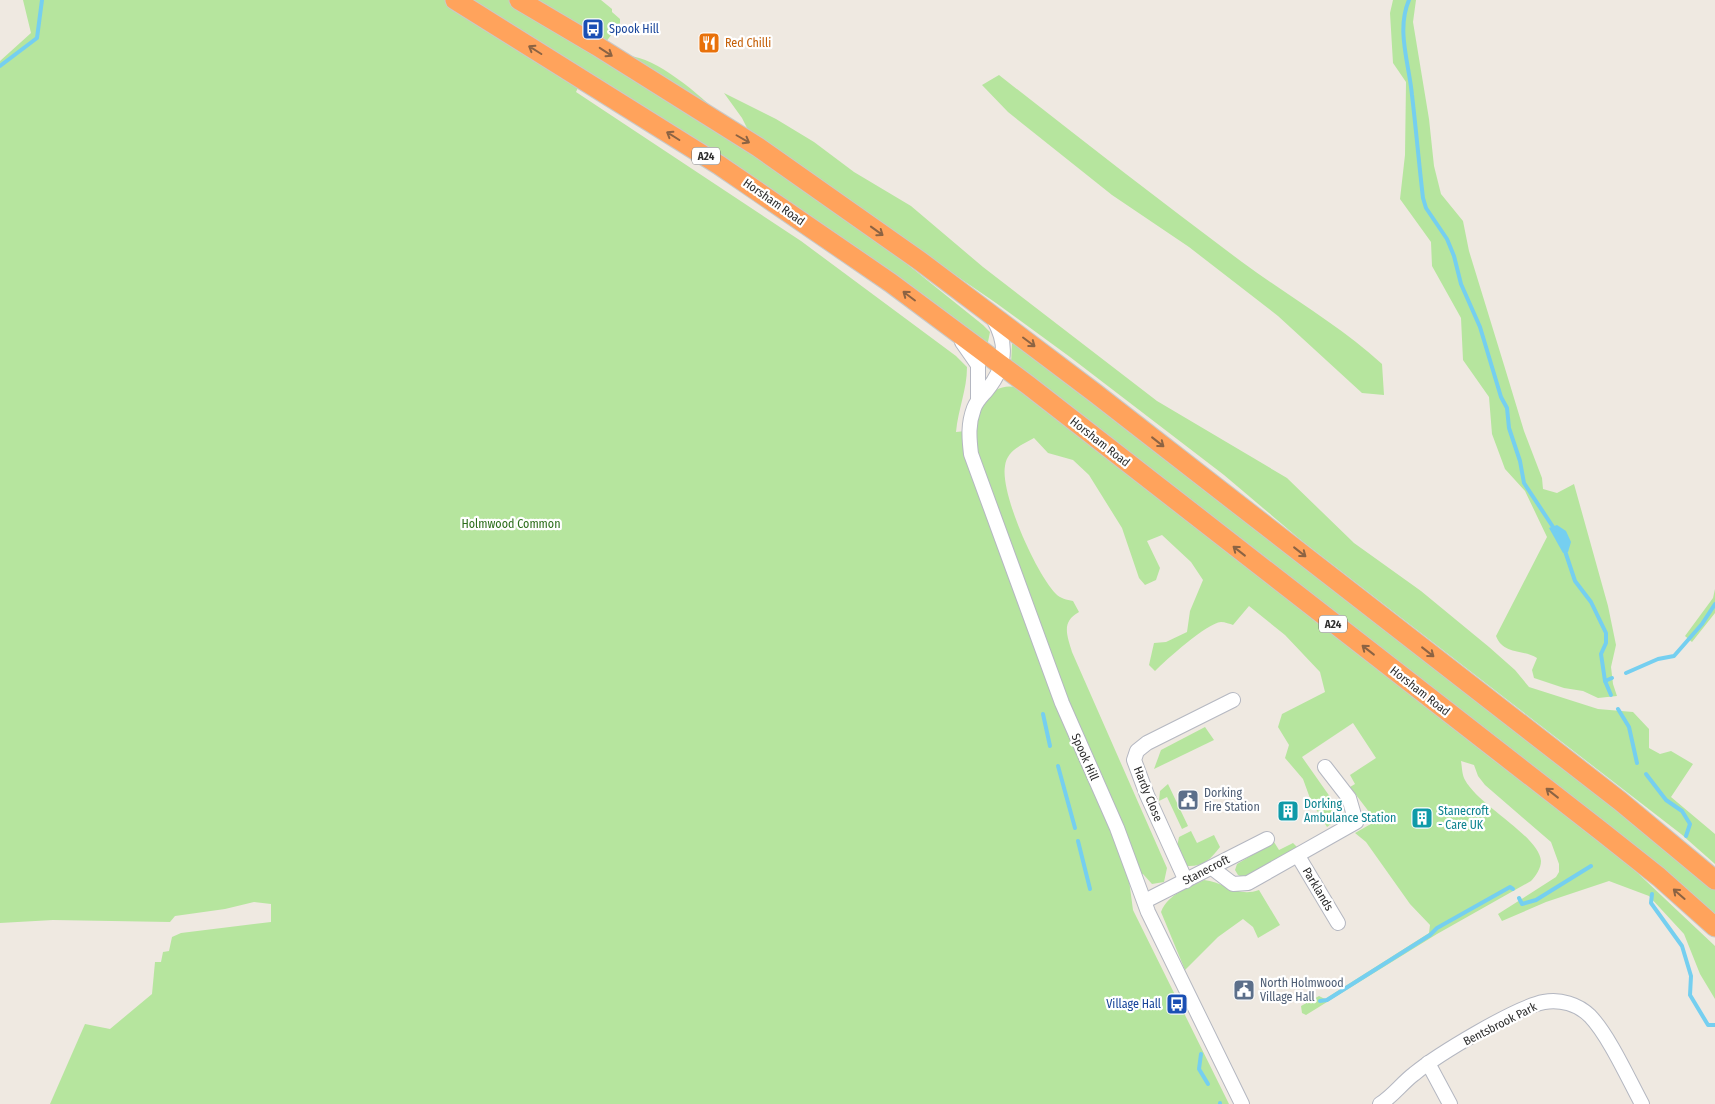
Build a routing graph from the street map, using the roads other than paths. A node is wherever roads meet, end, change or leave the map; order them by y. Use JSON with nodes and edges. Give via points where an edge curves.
{"nodes":[{"id":1,"x":454,"y":0,"type":"edge"},
{"id":2,"x":519,"y":0,"type":"edge"},
{"id":3,"x":990,"y":313,"type":"junction"},
{"id":4,"x":948,"y":326,"type":"junction"},
{"id":5,"x":1002,"y":366,"type":"junction"},
{"id":6,"x":978,"y":399,"type":"junction"},
{"id":7,"x":1233,"y":700,"type":"dead end"},
{"id":8,"x":1325,"y":767,"type":"dead end"},
{"id":9,"x":1267,"y":839,"type":"dead end"},
{"id":10,"x":1298,"y":856,"type":"junction"},
{"id":11,"x":1212,"y":868,"type":"junction"},
{"id":12,"x":1715,"y":880,"type":"edge"},
{"id":13,"x":1186,"y":881,"type":"junction"},
{"id":14,"x":1145,"y":901,"type":"junction"},
{"id":15,"x":1338,"y":922,"type":"dead end"},
{"id":16,"x":1715,"y":926,"type":"edge"},
{"id":17,"x":1428,"y":1063,"type":"junction"},
{"id":18,"x":1242,"y":1104,"type":"edge"},
{"id":19,"x":1380,"y":1104,"type":"edge"},
{"id":20,"x":1450,"y":1104,"type":"edge"},
{"id":21,"x":1642,"y":1104,"type":"edge"}],
"edges":[{"from":4,"to":1,"type":"highway","name":"Horsham Road","number":"A24","one_way":true,"via":[[719,165]]},
{"from":2,"to":3,"type":"highway","one_way":true,"via":[[598,46],[780,162]]},
{"from":3,"to":5,"type":"street","name":"Spook Hill","via":[[1002,334]]},
{"from":3,"to":12,"type":"highway","one_way":true,"via":[[1620,801]]},
{"from":4,"to":5,"type":"highway","name":"Horsham Road","number":"A24"},
{"from":4,"to":6,"type":"street","name":"Spook Hill","via":[[978,365]]},
{"from":5,"to":6,"type":"street","name":"Spook Hill"},
{"from":16,"to":5,"type":"highway","name":"Horsham Road","number":"A24","one_way":true,"via":[[1601,831]]},
{"from":6,"to":14,"type":"street","name":"Spook Hill","via":[[968,427],[971,454],[1062,703]]},
{"from":7,"to":13,"type":"street","name":"Hardy Close","via":[[1147,743],[1137,751],[1134,760]]},
{"from":8,"to":10,"type":"street","name":"Parklands","via":[[1349,798],[1356,822]]},
{"from":9,"to":11,"type":"street","name":"Stanecroft"},
{"from":10,"to":11,"type":"street","name":"Parklands","via":[[1248,884],[1233,884]]},
{"from":10,"to":15,"type":"street","name":"Parklands"},
{"from":11,"to":13,"type":"street","name":"Stanecroft"},
{"from":13,"to":14,"type":"street","name":"Stanecroft"},
{"from":14,"to":18,"type":"street","name":"Spook Hill"},
{"from":17,"to":19,"type":"street","name":"Bentsbrook Park"},
{"from":17,"to":20,"type":"street"},
{"from":17,"to":21,"type":"street","name":"Bentsbrook Park","via":[[1532,1005],[1560,1001],[1590,1016]]}]}
